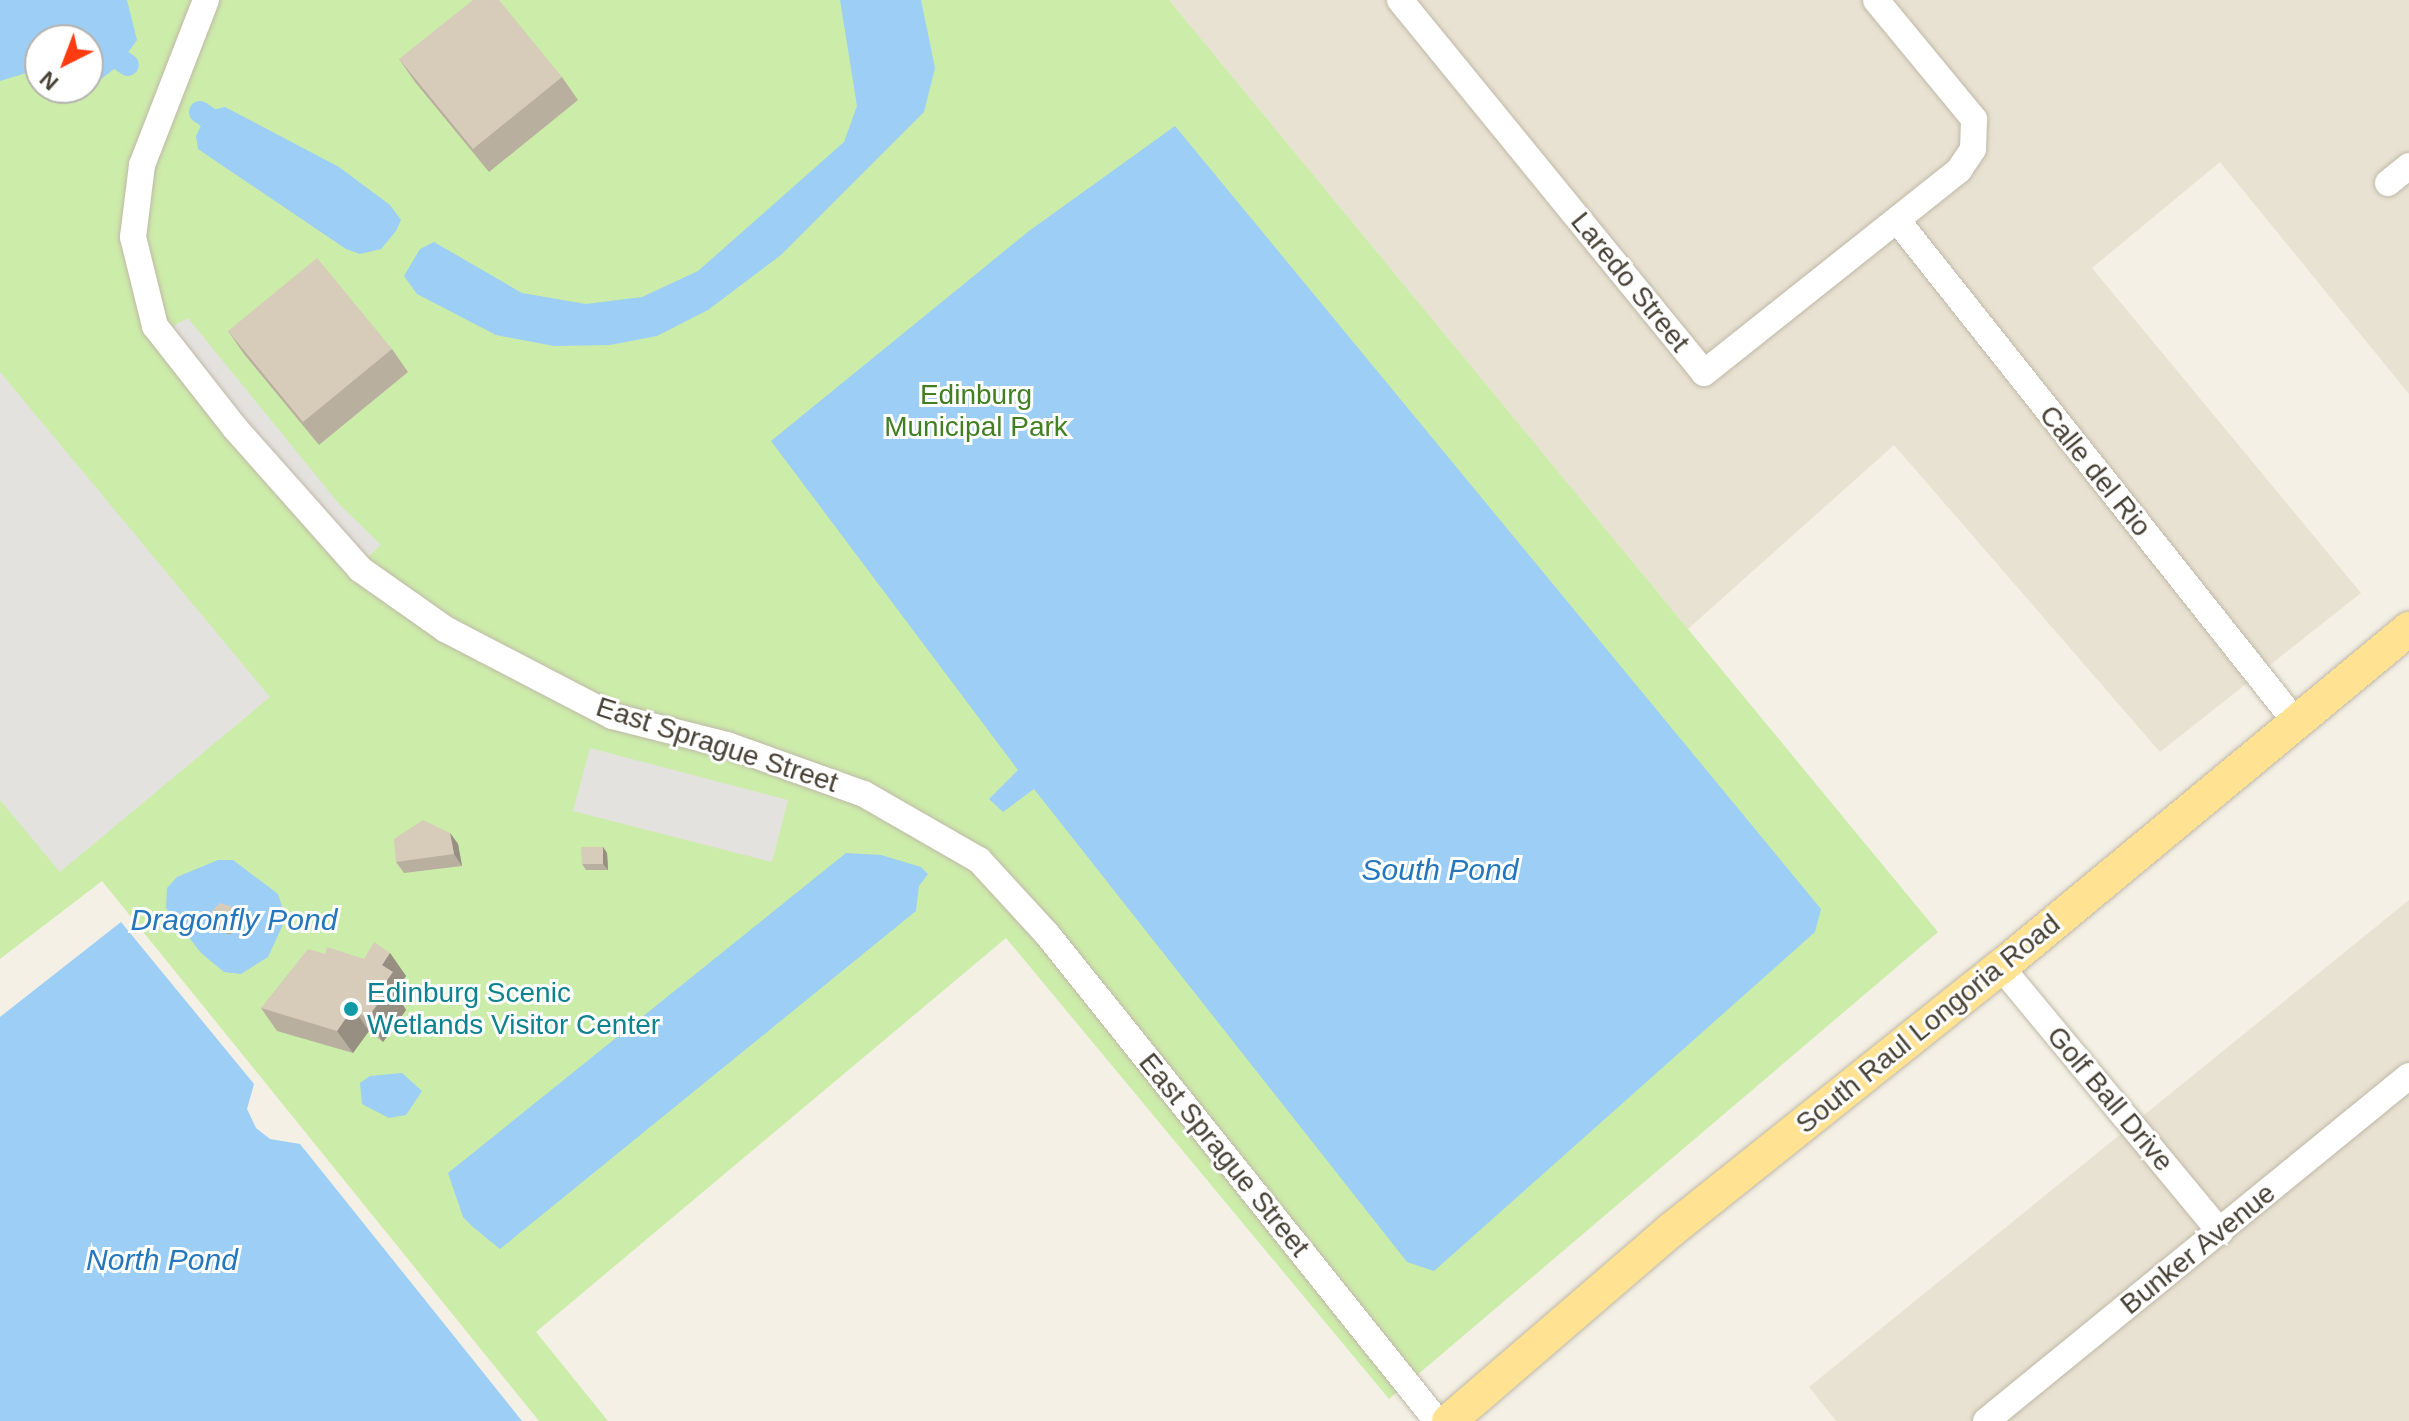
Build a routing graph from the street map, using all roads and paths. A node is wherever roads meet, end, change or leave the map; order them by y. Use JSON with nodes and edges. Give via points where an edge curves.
{"nodes":[{"id":1,"x":206,"y":0,"type":"edge"},
{"id":2,"x":1400,"y":0,"type":"edge"},
{"id":3,"x":1876,"y":0,"type":"edge"},
{"id":4,"x":2409,"y":166,"type":"edge"},
{"id":5,"x":2388,"y":183,"type":"dead end"},
{"id":6,"x":1897,"y":220,"type":"junction"},
{"id":7,"x":2409,"y":629,"type":"edge"},
{"id":8,"x":2295,"y":721,"type":"junction"},
{"id":9,"x":2001,"y":967,"type":"junction"},
{"id":10,"x":2409,"y":1076,"type":"edge"},
{"id":11,"x":2220,"y":1232,"type":"junction"},
{"id":12,"x":1437,"y":1421,"type":"edge"},
{"id":13,"x":1449,"y":1421,"type":"edge"},
{"id":14,"x":1986,"y":1421,"type":"edge"}],
"edges":[{"from":1,"to":12,"type":"street","name":"East Sprague Street","via":[[142,165],[133,237],[155,326],[235,428],[360,569],[445,629],[612,716],[727,745],[864,794],[979,860],[1047,934]]},
{"from":2,"to":6,"type":"street","name":"Laredo Street","via":[[1704,373]]},
{"from":3,"to":6,"type":"street","via":[[1974,119],[1973,149],[1959,170]]},
{"from":4,"to":5,"type":"street"},
{"from":6,"to":8,"type":"street","name":"Calle del Rio"},
{"from":7,"to":8,"type":"main road","name":"South Raul Longoria Road"},
{"from":8,"to":9,"type":"main road","name":"South Raul Longoria Road"},
{"from":9,"to":11,"type":"street","name":"Golf Ball Drive"},
{"from":9,"to":13,"type":"main road","name":"South Raul Longoria Road","via":[[1671,1230]]},
{"from":10,"to":11,"type":"street","name":"Bunker Avenue"},
{"from":11,"to":14,"type":"street","name":"Bunker Avenue"}]}
